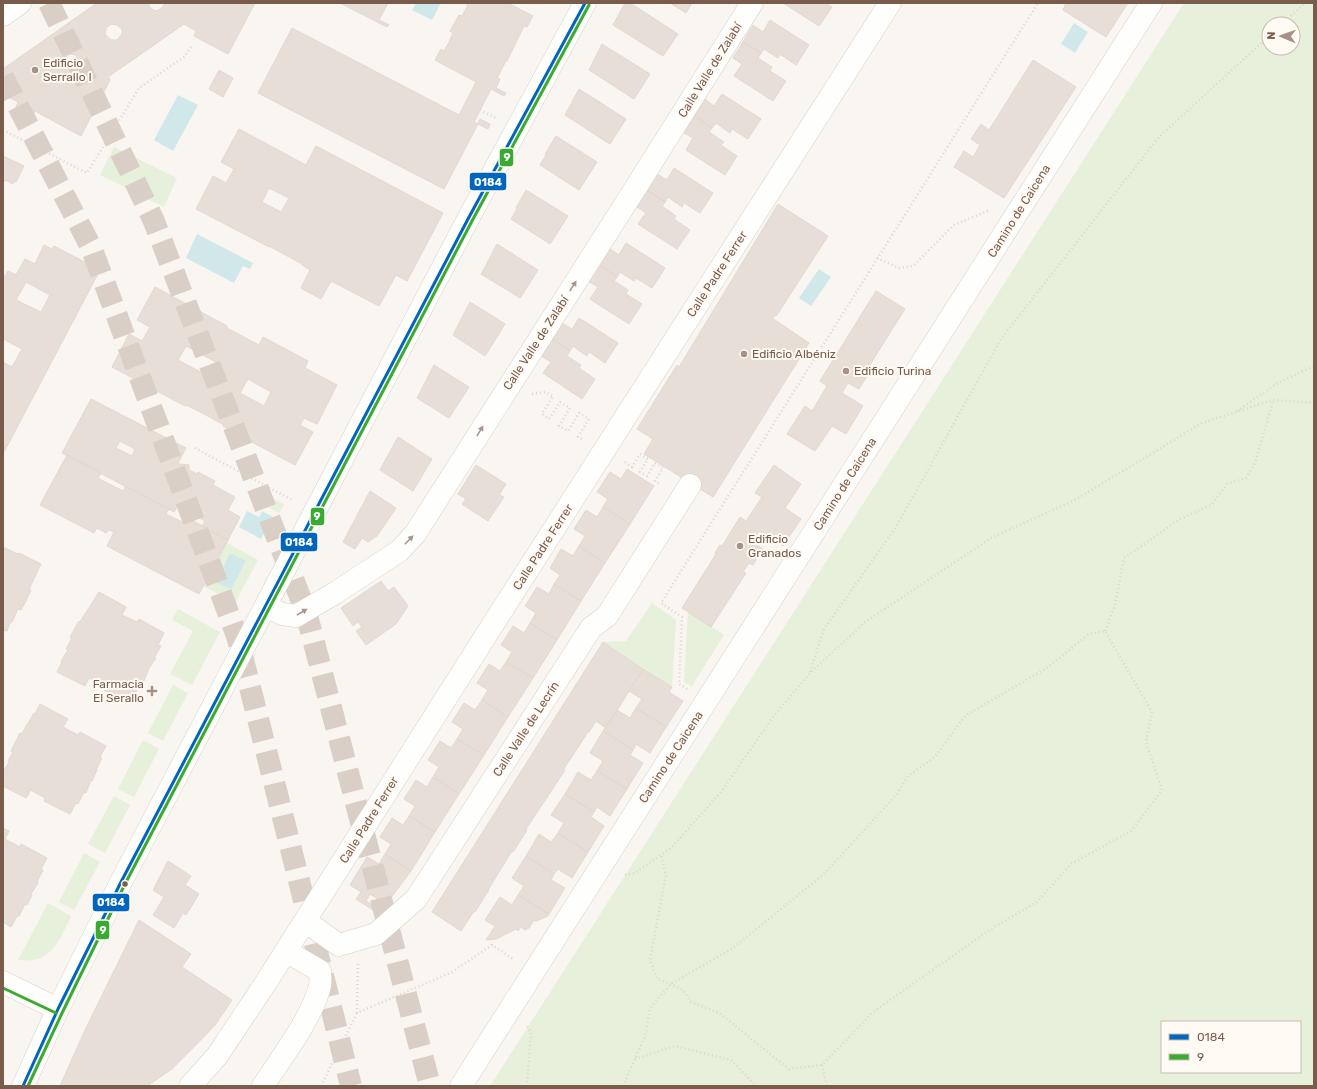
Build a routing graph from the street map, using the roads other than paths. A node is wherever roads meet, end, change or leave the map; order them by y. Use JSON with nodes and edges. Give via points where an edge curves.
{"nodes":[{"id":1,"x":20,"y":3,"type":"edge"},
{"id":2,"x":585,"y":3,"type":"edge"},
{"id":3,"x":752,"y":3,"type":"edge"},
{"id":4,"x":890,"y":3,"type":"edge"},
{"id":5,"x":1151,"y":3,"type":"edge"},
{"id":6,"x":3,"y":15,"type":"edge"},
{"id":7,"x":690,"y":485,"type":"dead end"},
{"id":8,"x":266,"y":606,"type":"junction"},
{"id":9,"x":305,"y":921,"type":"junction"},
{"id":10,"x":339,"y":945,"type":"junction"},
{"id":11,"x":286,"y":951,"type":"junction"},
{"id":12,"x":320,"y":971,"type":"junction"},
{"id":13,"x":3,"y":982,"type":"edge"},
{"id":14,"x":58,"y":1009,"type":"junction"},
{"id":15,"x":23,"y":1086,"type":"edge"},
{"id":16,"x":190,"y":1086,"type":"edge"},
{"id":17,"x":263,"y":1086,"type":"edge"},
{"id":18,"x":461,"y":1086,"type":"edge"}],
"edges":[{"from":1,"to":6,"type":"street"},
{"from":2,"to":8,"type":"street","via":[[464,226]]},
{"from":8,"to":3,"type":"street","name":"Calle Valle de Zalabí","one_way":true,"via":[[282,614],[296,616],[398,551],[415,534]]},
{"from":4,"to":9,"type":"street","name":"Calle Padre Ferrer"},
{"from":5,"to":18,"type":"street","name":"Camino de Caicena"},
{"from":7,"to":10,"type":"street","name":"Calle Valle de Lecrín","via":[[607,616],[591,628],[416,899],[376,934]]},
{"from":8,"to":14,"type":"street","via":[[121,882]]},
{"from":9,"to":10,"type":"street"},
{"from":9,"to":11,"type":"street","name":"Calle Padre Ferrer"},
{"from":10,"to":12,"type":"street"},
{"from":11,"to":12,"type":"street"},
{"from":11,"to":16,"type":"street","name":"Calle Padre Ferrer","via":[[217,1056]]},
{"from":12,"to":17,"type":"street","via":[[320,985],[312,1006]]},
{"from":13,"to":14,"type":"street"},
{"from":14,"to":15,"type":"street"}]}
